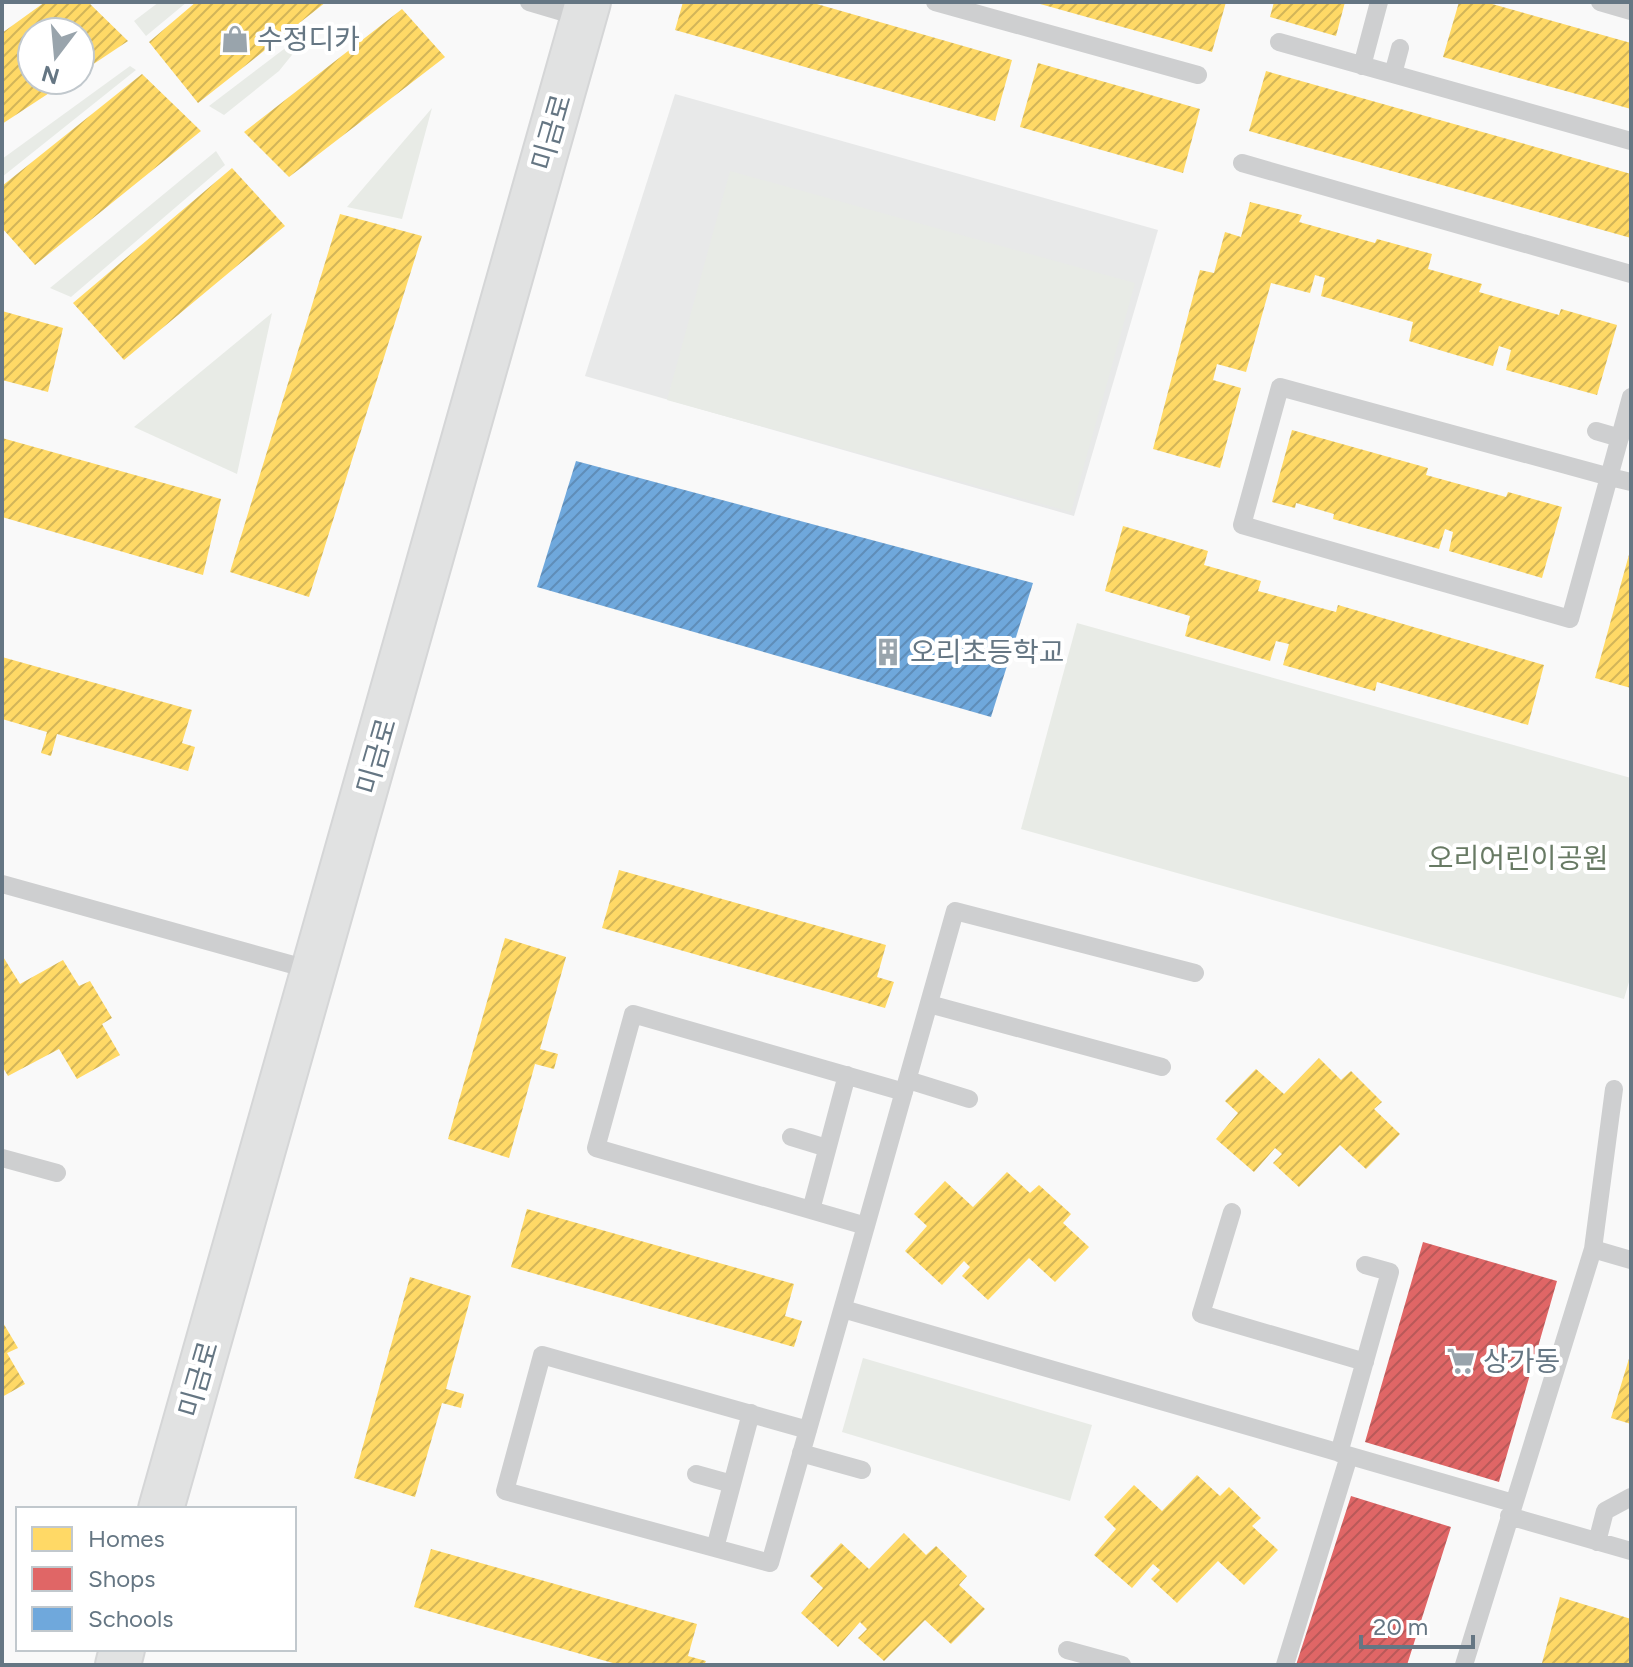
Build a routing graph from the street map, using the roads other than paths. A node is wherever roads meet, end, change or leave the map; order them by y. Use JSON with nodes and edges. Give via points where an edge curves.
{"nodes":[{"id":1,"x":529,"y":2,"type":"edge"},
{"id":2,"x":935,"y":2,"type":"edge"},
{"id":3,"x":1379,"y":2,"type":"edge"},
{"id":4,"x":1600,"y":2,"type":"edge"},
{"id":5,"x":586,"y":10,"type":"edge"},
{"id":6,"x":1631,"y":11,"type":"edge"},
{"id":7,"x":1279,"y":42,"type":"dead end"},
{"id":8,"x":1400,"y":48,"type":"dead end"},
{"id":9,"x":1362,"y":66,"type":"junction"},
{"id":10,"x":1393,"y":74,"type":"junction"},
{"id":11,"x":1198,"y":75,"type":"dead end"},
{"id":12,"x":1631,"y":141,"type":"edge"},
{"id":13,"x":1242,"y":163,"type":"dead end"},
{"id":14,"x":1631,"y":274,"type":"edge"},
{"id":15,"x":1631,"y":397,"type":"edge"},
{"id":16,"x":1596,"y":431,"type":"dead end"},
{"id":17,"x":1620,"y":438,"type":"junction"},
{"id":18,"x":1610,"y":477,"type":"junction"},
{"id":19,"x":1631,"y":482,"type":"edge"},
{"id":20,"x":2,"y":884,"type":"edge"},
{"id":21,"x":315,"y":971,"type":"junction"},
{"id":22,"x":1195,"y":973,"type":"dead end"},
{"id":23,"x":929,"y":1004,"type":"junction"},
{"id":24,"x":1162,"y":1067,"type":"dead end"},
{"id":25,"x":847,"y":1075,"type":"junction"},
{"id":26,"x":906,"y":1086,"type":"junction"},
{"id":27,"x":1614,"y":1089,"type":"dead end"},
{"id":28,"x":969,"y":1099,"type":"dead end"},
{"id":29,"x":791,"y":1137,"type":"dead end"},
{"id":30,"x":827,"y":1148,"type":"junction"},
{"id":31,"x":2,"y":1158,"type":"edge"},
{"id":32,"x":57,"y":1173,"type":"dead end"},
{"id":33,"x":811,"y":1210,"type":"junction"},
{"id":34,"x":1232,"y":1212,"type":"dead end"},
{"id":35,"x":866,"y":1226,"type":"junction"},
{"id":36,"x":1593,"y":1249,"type":"junction"},
{"id":37,"x":1631,"y":1260,"type":"edge"},
{"id":38,"x":1365,"y":1265,"type":"dead end"},
{"id":39,"x":843,"y":1309,"type":"junction"},
{"id":40,"x":1365,"y":1362,"type":"junction"},
{"id":41,"x":751,"y":1413,"type":"junction"},
{"id":42,"x":808,"y":1430,"type":"junction"},
{"id":43,"x":801,"y":1453,"type":"junction"},
{"id":44,"x":1344,"y":1454,"type":"junction"},
{"id":45,"x":862,"y":1470,"type":"dead end"},
{"id":46,"x":696,"y":1474,"type":"dead end"},
{"id":47,"x":732,"y":1484,"type":"junction"},
{"id":48,"x":1631,"y":1497,"type":"edge"},
{"id":49,"x":162,"y":1507,"type":"edge"},
{"id":50,"x":1511,"y":1509,"type":"junction"},
{"id":51,"x":1597,"y":1542,"type":"junction"},
{"id":52,"x":715,"y":1548,"type":"junction"},
{"id":53,"x":1631,"y":1551,"type":"edge"},
{"id":54,"x":1067,"y":1650,"type":"dead end"},
{"id":55,"x":1122,"y":1665,"type":"edge"},
{"id":56,"x":1285,"y":1665,"type":"edge"},
{"id":57,"x":1464,"y":1665,"type":"edge"}],
"edges":[{"from":1,"to":5,"type":"lane"},
{"from":2,"to":11,"type":"lane"},
{"from":3,"to":9,"type":"lane"},
{"from":4,"to":6,"type":"lane"},
{"from":5,"to":21,"type":"main road","name":"미금로"},
{"from":7,"to":9,"type":"lane"},
{"from":8,"to":10,"type":"lane"},
{"from":9,"to":10,"type":"lane"},
{"from":10,"to":12,"type":"lane"},
{"from":13,"to":14,"type":"lane"},
{"from":15,"to":17,"type":"lane"},
{"from":16,"to":17,"type":"lane"},
{"from":17,"to":18,"type":"lane"},
{"from":18,"to":18,"type":"lane","via":[[1280,387],[1242,525],[1570,619]]},
{"from":18,"to":19,"type":"lane"},
{"from":20,"to":21,"type":"lane"},
{"from":21,"to":49,"type":"main road","name":"미금로"},
{"from":22,"to":23,"type":"lane","via":[[955,911]]},
{"from":23,"to":24,"type":"lane"},
{"from":23,"to":26,"type":"lane"},
{"from":25,"to":26,"type":"lane"},
{"from":25,"to":30,"type":"lane"},
{"from":25,"to":33,"type":"lane","via":[[633,1014],[596,1148]]},
{"from":26,"to":28,"type":"lane"},
{"from":26,"to":35,"type":"lane"},
{"from":27,"to":36,"type":"lane"},
{"from":29,"to":30,"type":"lane"},
{"from":30,"to":33,"type":"lane"},
{"from":31,"to":32,"type":"lane"},
{"from":33,"to":35,"type":"lane"},
{"from":34,"to":40,"type":"lane","via":[[1201,1314]]},
{"from":35,"to":39,"type":"lane"},
{"from":36,"to":37,"type":"lane"},
{"from":36,"to":50,"type":"lane"},
{"from":38,"to":40,"type":"lane","via":[[1390,1272]]},
{"from":39,"to":42,"type":"lane"},
{"from":39,"to":44,"type":"lane"},
{"from":40,"to":44,"type":"lane"},
{"from":41,"to":42,"type":"lane"},
{"from":41,"to":47,"type":"lane"},
{"from":41,"to":52,"type":"lane","via":[[542,1355],[505,1491]]},
{"from":42,"to":43,"type":"lane"},
{"from":43,"to":45,"type":"lane"},
{"from":43,"to":52,"type":"lane","via":[[770,1563]]},
{"from":44,"to":50,"type":"lane"},
{"from":44,"to":56,"type":"lane"},
{"from":46,"to":47,"type":"lane"},
{"from":47,"to":52,"type":"lane"},
{"from":48,"to":51,"type":"lane","via":[[1605,1511]]},
{"from":50,"to":51,"type":"lane"},
{"from":50,"to":57,"type":"lane"},
{"from":51,"to":53,"type":"lane"},
{"from":54,"to":55,"type":"lane"}]}
